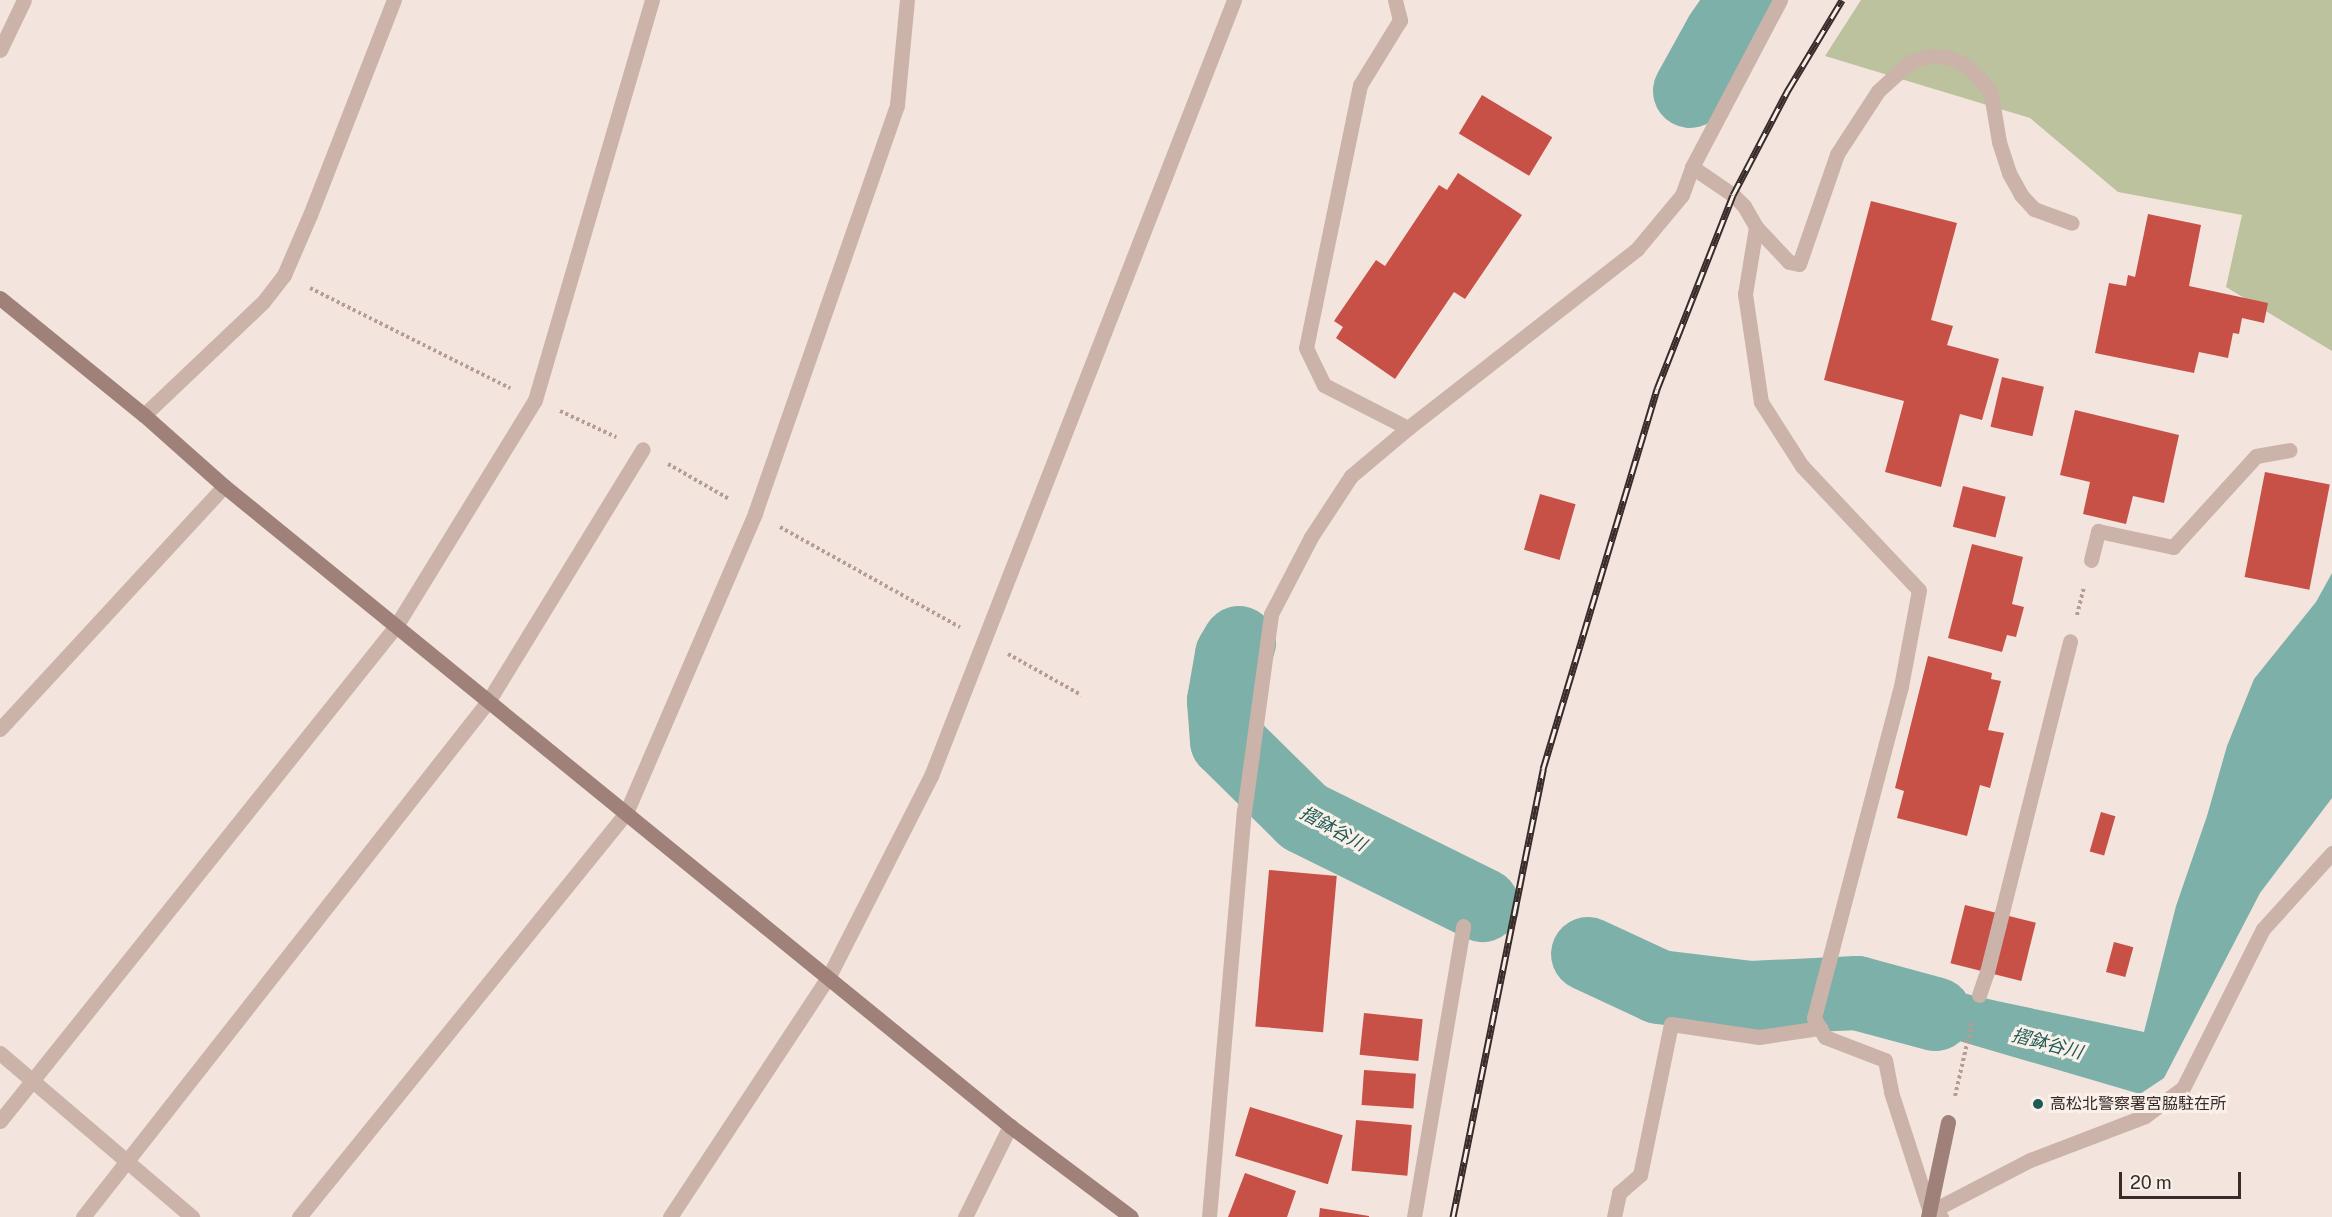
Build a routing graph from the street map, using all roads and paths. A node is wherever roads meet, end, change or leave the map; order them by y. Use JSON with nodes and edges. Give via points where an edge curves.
{"nodes":[{"id":1,"x":24,"y":0,"type":"edge"},
{"id":2,"x":394,"y":0,"type":"edge"},
{"id":3,"x":652,"y":0,"type":"edge"},
{"id":4,"x":908,"y":0,"type":"edge"},
{"id":5,"x":1234,"y":0,"type":"edge"},
{"id":6,"x":1395,"y":0,"type":"edge"},
{"id":7,"x":1780,"y":0,"type":"edge"},
{"id":8,"x":0,"y":50,"type":"edge"},
{"id":9,"x":1692,"y":167,"type":"junction"},
{"id":10,"x":2072,"y":223,"type":"dead end"},
{"id":11,"x":1756,"y":227,"type":"junction"},
{"id":12,"x":284,"y":275,"type":"junction"},
{"id":13,"x":1,"y":300,"type":"edge"},
{"id":14,"x":535,"y":400,"type":"junction"},
{"id":15,"x":144,"y":415,"type":"junction"},
{"id":16,"x":1408,"y":428,"type":"junction"},
{"id":17,"x":643,"y":449,"type":"junction"},
{"id":18,"x":2289,"y":450,"type":"dead end"},
{"id":19,"x":224,"y":486,"type":"junction"},
{"id":20,"x":755,"y":513,"type":"junction"},
{"id":21,"x":2091,"y":560,"type":"joint"},
{"id":22,"x":396,"y":626,"type":"junction"},
{"id":23,"x":986,"y":641,"type":"junction"},
{"id":24,"x":2070,"y":641,"type":"joint"},
{"id":25,"x":1081,"y":695,"type":"dead end"},
{"id":26,"x":489,"y":700,"type":"junction"},
{"id":27,"x":0,"y":729,"type":"edge"},
{"id":28,"x":626,"y":813,"type":"junction"},
{"id":29,"x":2332,"y":853,"type":"edge"},
{"id":30,"x":2316,"y":870,"type":"junction"},
{"id":31,"x":2332,"y":876,"type":"edge"},
{"id":32,"x":1463,"y":926,"type":"dead end"},
{"id":33,"x":829,"y":976,"type":"junction"},
{"id":34,"x":1979,"y":995,"type":"dead end"},
{"id":35,"x":1817,"y":1023,"type":"junction"},
{"id":36,"x":0,"y":1053,"type":"edge"},
{"id":37,"x":33,"y":1081,"type":"junction"},
{"id":38,"x":0,"y":1121,"type":"edge"},
{"id":39,"x":1948,"y":1122,"type":"dead end"},
{"id":40,"x":1010,"y":1126,"type":"junction"},
{"id":41,"x":127,"y":1161,"type":"junction"},
{"id":42,"x":1933,"y":1215,"type":"edge"},
{"id":43,"x":83,"y":1217,"type":"edge"},
{"id":44,"x":192,"y":1217,"type":"edge"},
{"id":45,"x":299,"y":1217,"type":"edge"},
{"id":46,"x":670,"y":1217,"type":"edge"},
{"id":47,"x":965,"y":1217,"type":"edge"},
{"id":48,"x":1131,"y":1217,"type":"edge"},
{"id":49,"x":1209,"y":1217,"type":"edge"},
{"id":50,"x":1414,"y":1217,"type":"edge"},
{"id":51,"x":1614,"y":1217,"type":"edge"}],
"edges":[{"from":1,"to":8,"type":"street"},
{"from":2,"to":12,"type":"street"},
{"from":3,"to":14,"type":"street"},
{"from":4,"to":20,"type":"street","via":[[897,105]]},
{"from":5,"to":23,"type":"street"},
{"from":6,"to":16,"type":"street","via":[[1400,20],[1360,86],[1306,348],[1324,385]]},
{"from":7,"to":9,"type":"street"},
{"from":9,"to":11,"type":"street","via":[[1733,195]]},
{"from":9,"to":16,"type":"street","via":[[1682,195],[1638,249]]},
{"from":10,"to":11,"type":"street","via":[[2034,209],[2021,195],[1999,142],[1991,94],[1982,81],[1967,66],[1948,57],[1929,56],[1910,62],[1878,91],[1843,144],[1799,264],[1788,262]]},
{"from":11,"to":35,"type":"street","via":[[1745,294],[1761,402],[1802,466],[1919,590],[1900,686]]},
{"from":12,"to":14,"type":"path"},
{"from":12,"to":15,"type":"street","via":[[263,302]]},
{"from":13,"to":15,"type":"street"},
{"from":14,"to":17,"type":"path"},
{"from":14,"to":22,"type":"street"},
{"from":15,"to":19,"type":"street"},
{"from":16,"to":49,"type":"street","via":[[1351,476],[1311,537],[1271,614],[1246,792]]},
{"from":17,"to":20,"type":"path"},
{"from":17,"to":26,"type":"street"},
{"from":18,"to":21,"type":"street","via":[[2256,456],[2173,547],[2098,531]]},
{"from":19,"to":22,"type":"street"},
{"from":19,"to":27,"type":"street"},
{"from":20,"to":23,"type":"path"},
{"from":20,"to":28,"type":"street"},
{"from":21,"to":24,"type":"path"},
{"from":22,"to":26,"type":"street"},
{"from":22,"to":37,"type":"street"},
{"from":23,"to":25,"type":"path"},
{"from":23,"to":33,"type":"street","via":[[931,776]]},
{"from":24,"to":34,"type":"street"},
{"from":26,"to":28,"type":"street"},
{"from":26,"to":41,"type":"street"},
{"from":28,"to":33,"type":"street"},
{"from":28,"to":45,"type":"street"},
{"from":29,"to":30,"type":"street"},
{"from":30,"to":31,"type":"street"},
{"from":30,"to":42,"type":"street","via":[[2263,929],[2183,1088],[2145,1116],[2030,1160]]},
{"from":32,"to":50,"type":"street"},
{"from":33,"to":40,"type":"street"},
{"from":33,"to":46,"type":"street"},
{"from":35,"to":42,"type":"street","via":[[1824,1036],[1885,1060],[1891,1092]]},
{"from":35,"to":51,"type":"street","via":[[1759,1037],[1671,1024],[1640,1175],[1619,1193]]},
{"from":36,"to":37,"type":"street"},
{"from":37,"to":38,"type":"street"},
{"from":37,"to":41,"type":"street"},
{"from":39,"to":42,"type":"street"},
{"from":40,"to":47,"type":"street"},
{"from":40,"to":48,"type":"street"},
{"from":41,"to":43,"type":"street"},
{"from":41,"to":44,"type":"street"}]}
